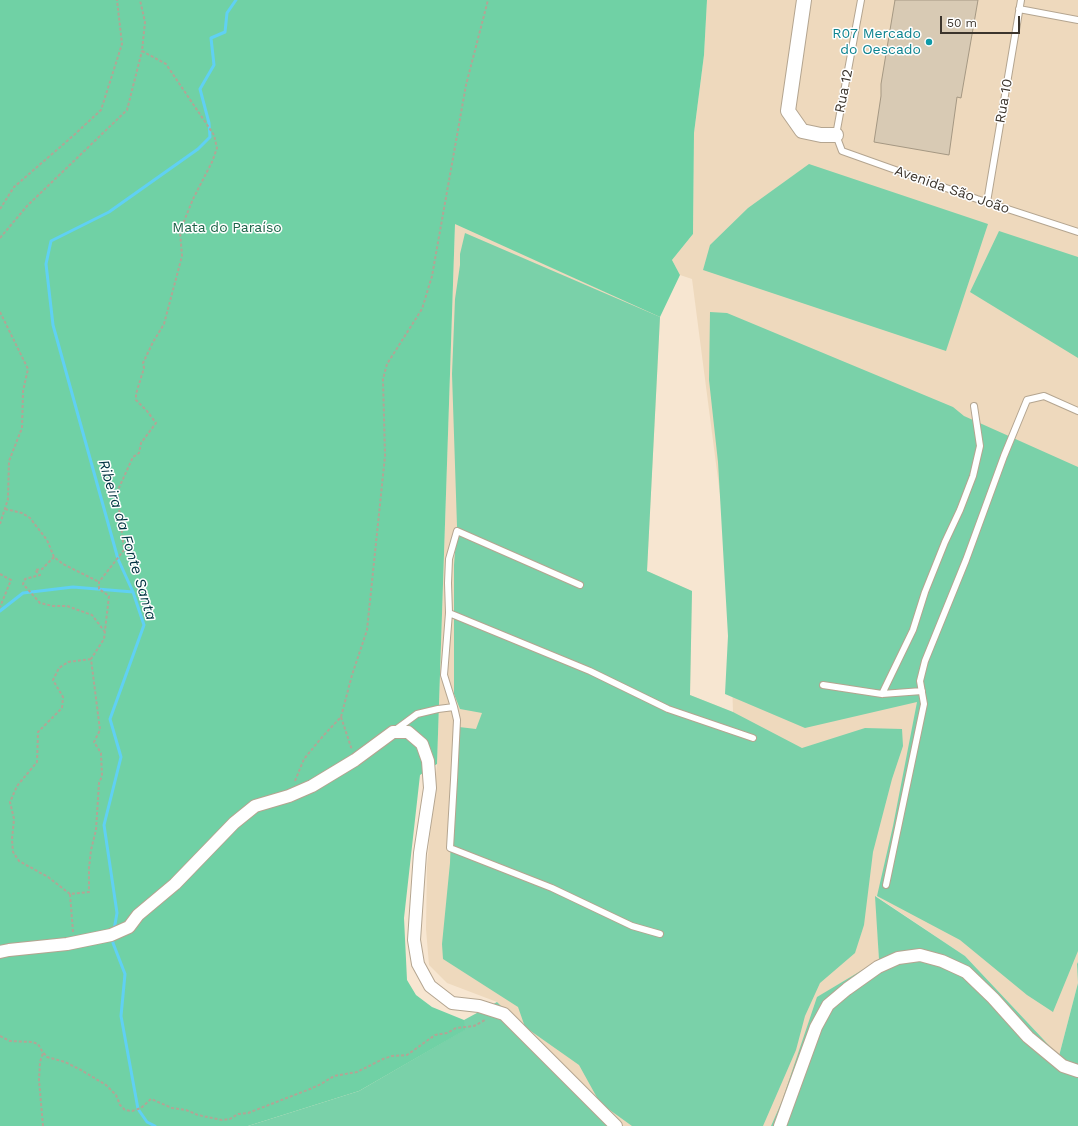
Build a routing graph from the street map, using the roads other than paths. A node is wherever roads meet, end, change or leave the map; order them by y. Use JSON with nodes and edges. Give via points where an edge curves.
{"nodes":[{"id":1,"x":804,"y":0,"type":"edge"},
{"id":2,"x":861,"y":0,"type":"edge"},
{"id":3,"x":1021,"y":0,"type":"edge"},
{"id":4,"x":1019,"y":9,"type":"junction"},
{"id":5,"x":1078,"y":20,"type":"edge"},
{"id":6,"x":836,"y":135,"type":"junction"},
{"id":7,"x":987,"y":202,"type":"junction"},
{"id":8,"x":1078,"y":232,"type":"edge"},
{"id":9,"x":974,"y":406,"type":"dead end"},
{"id":10,"x":1078,"y":411,"type":"edge"},
{"id":11,"x":580,"y":585,"type":"dead end"},
{"id":12,"x":449,"y":613,"type":"junction"},
{"id":13,"x":823,"y":685,"type":"dead end"},
{"id":14,"x":922,"y":690,"type":"junction"},
{"id":15,"x":882,"y":694,"type":"junction"},
{"id":16,"x":454,"y":707,"type":"junction"},
{"id":17,"x":393,"y":732,"type":"junction"},
{"id":18,"x":753,"y":738,"type":"dead end"},
{"id":19,"x":886,"y":885,"type":"dead end"},
{"id":20,"x":660,"y":934,"type":"dead end"},
{"id":21,"x":0,"y":952,"type":"edge"},
{"id":22,"x":1078,"y":1072,"type":"edge"},
{"id":23,"x":616,"y":1126,"type":"edge"},
{"id":24,"x":780,"y":1126,"type":"edge"}],
"edges":[{"from":1,"to":6,"type":"street","via":[[788,111],[802,130],[821,135]]},
{"from":2,"to":6,"type":"lane","name":"Rua 12"},
{"from":3,"to":4,"type":"lane","name":"Rua 10"},
{"from":4,"to":5,"type":"lane"},
{"from":4,"to":7,"type":"lane","name":"Rua 10"},
{"from":6,"to":7,"type":"lane","name":"Avenida São João","via":[[842,151]]},
{"from":7,"to":8,"type":"lane","name":"Avenida São João"},
{"from":9,"to":15,"type":"lane","via":[[980,446],[973,476],[925,592],[913,630]]},
{"from":10,"to":14,"type":"lane","via":[[1044,396],[1026,400],[925,661],[920,681]]},
{"from":11,"to":12,"type":"lane","via":[[457,531],[449,559]]},
{"from":12,"to":16,"type":"lane","via":[[444,674]]},
{"from":12,"to":18,"type":"lane","via":[[590,671],[668,709]]},
{"from":13,"to":15,"type":"lane"},
{"from":14,"to":15,"type":"lane"},
{"from":14,"to":19,"type":"lane","via":[[924,704]]},
{"from":16,"to":17,"type":"lane","via":[[417,714]]},
{"from":16,"to":20,"type":"lane","via":[[457,720],[450,848],[552,888],[632,926]]},
{"from":17,"to":21,"type":"street","via":[[355,760],[312,786],[290,796],[255,806],[234,823],[175,884],[138,915],[129,927],[113,935],[74,943]]},
{"from":17,"to":23,"type":"street","via":[[408,732],[422,744],[428,761],[430,788],[420,853],[414,940],[418,964],[430,986],[452,1003],[479,1006],[504,1014]]},
{"from":22,"to":24,"type":"street","via":[[1063,1066],[1028,1037],[966,972],[942,961],[920,956],[898,958],[878,967],[828,1005],[816,1026]]}]}
